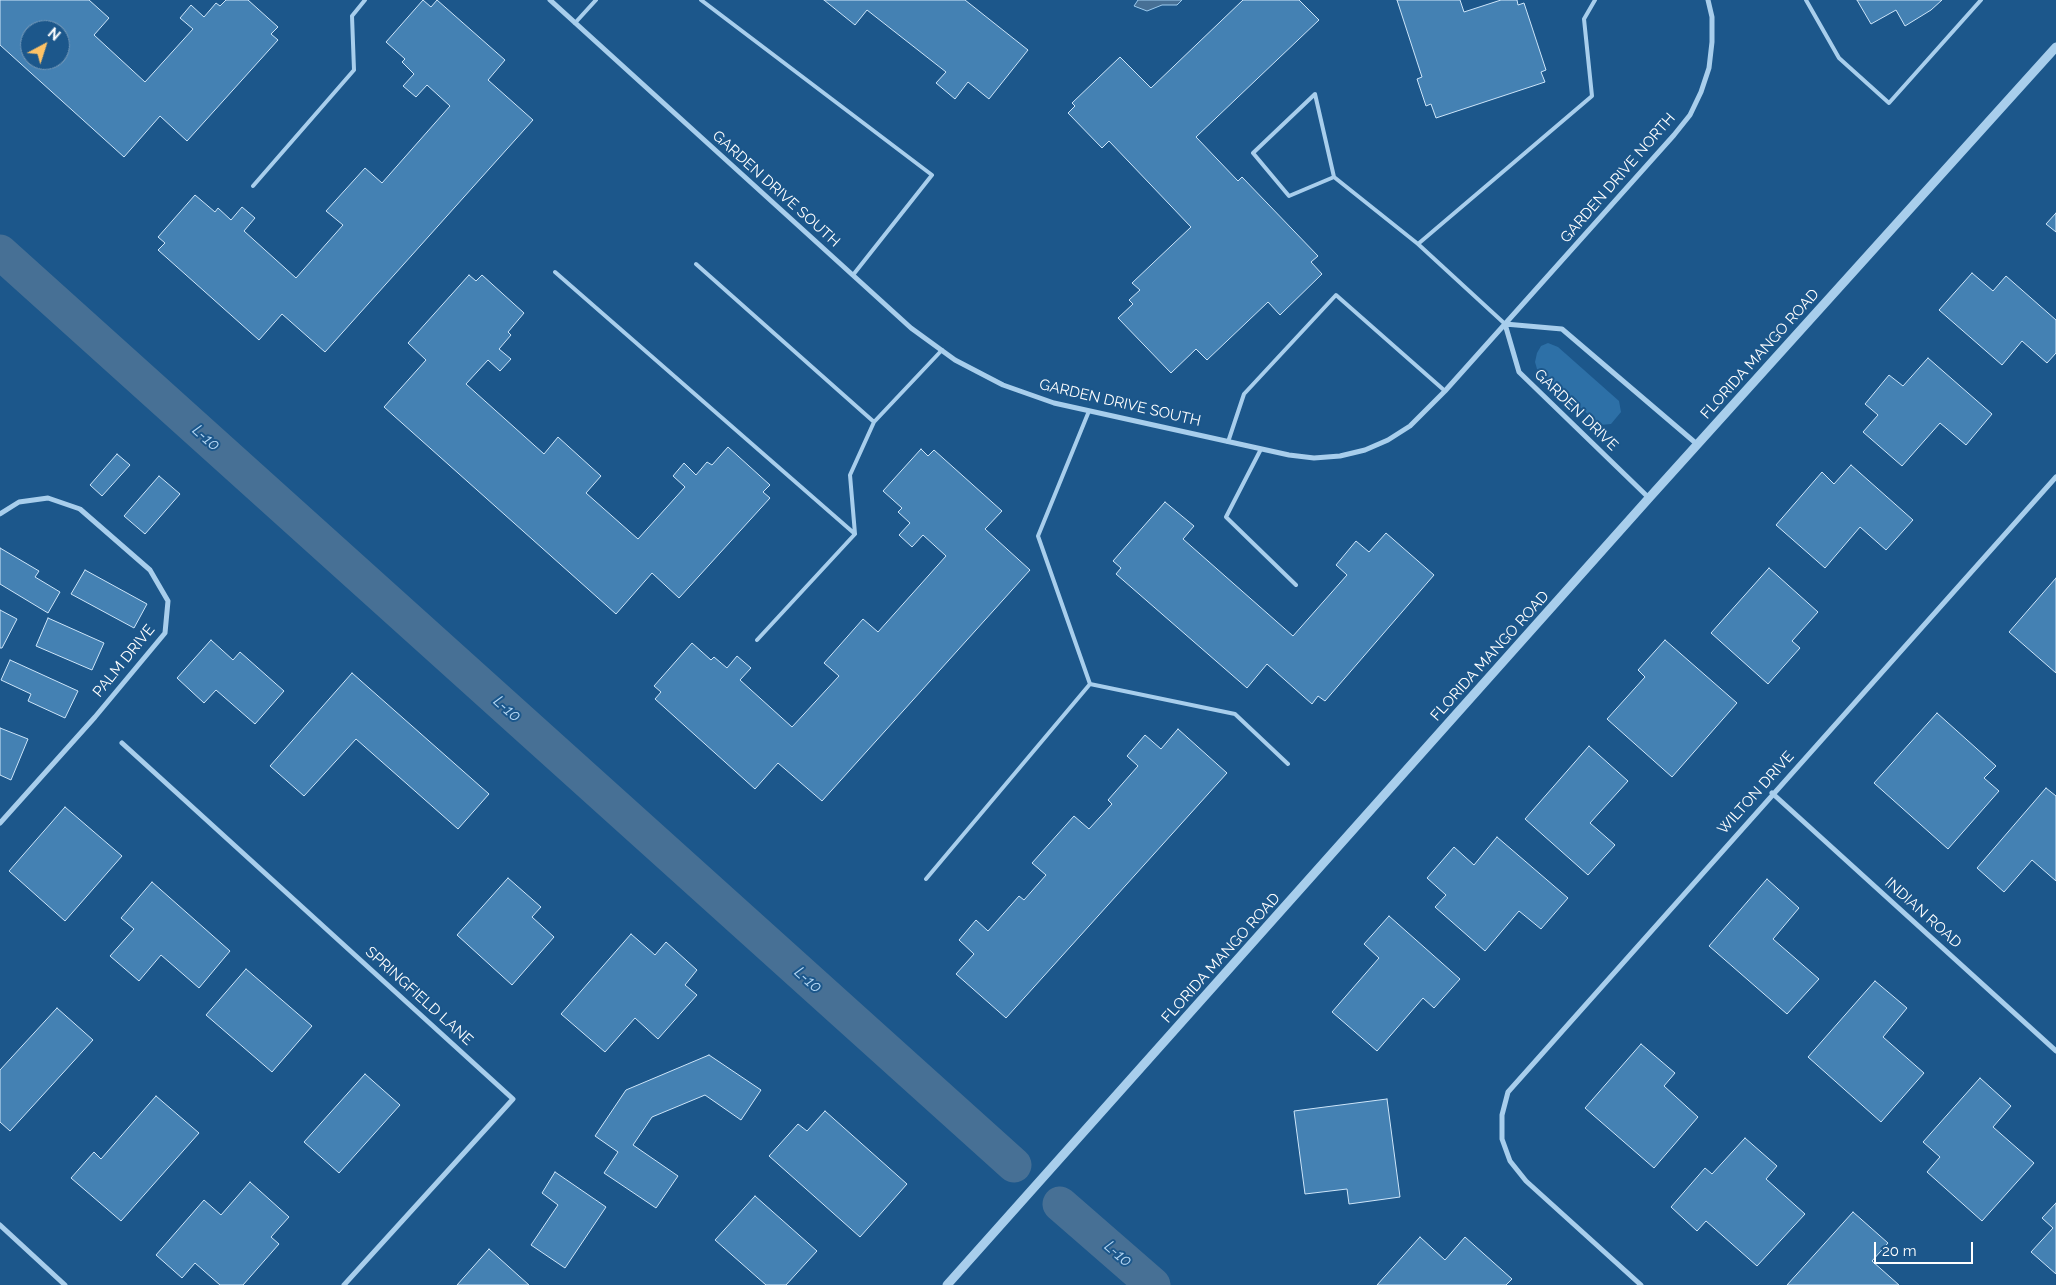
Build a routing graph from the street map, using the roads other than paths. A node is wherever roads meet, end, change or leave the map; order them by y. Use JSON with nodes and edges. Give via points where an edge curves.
{"nodes":[{"id":1,"x":365,"y":0,"type":"edge"},
{"id":2,"x":550,"y":0,"type":"edge"},
{"id":3,"x":596,"y":0,"type":"edge"},
{"id":4,"x":701,"y":0,"type":"edge"},
{"id":5,"x":1594,"y":0,"type":"edge"},
{"id":6,"x":1708,"y":0,"type":"edge"},
{"id":7,"x":1806,"y":0,"type":"edge"},
{"id":8,"x":1981,"y":0,"type":"edge"},
{"id":9,"x":575,"y":23,"type":"junction"},
{"id":10,"x":2056,"y":47,"type":"edge"},
{"id":11,"x":1334,"y":177,"type":"junction"},
{"id":12,"x":253,"y":186,"type":"dead end"},
{"id":13,"x":1418,"y":244,"type":"junction"},
{"id":14,"x":696,"y":264,"type":"dead end"},
{"id":15,"x":555,"y":272,"type":"dead end"},
{"id":16,"x":853,"y":276,"type":"junction"},
{"id":17,"x":1505,"y":324,"type":"junction"},
{"id":18,"x":942,"y":350,"type":"junction"},
{"id":19,"x":1445,"y":391,"type":"junction"},
{"id":20,"x":1089,"y":411,"type":"junction"},
{"id":21,"x":874,"y":422,"type":"junction"},
{"id":22,"x":1228,"y":442,"type":"junction"},
{"id":23,"x":1698,"y":445,"type":"junction"},
{"id":24,"x":1261,"y":449,"type":"junction"},
{"id":25,"x":2056,"y":477,"type":"edge"},
{"id":26,"x":1650,"y":498,"type":"junction"},
{"id":27,"x":0,"y":514,"type":"edge"},
{"id":28,"x":855,"y":534,"type":"junction"},
{"id":29,"x":1296,"y":585,"type":"dead end"},
{"id":30,"x":757,"y":640,"type":"dead end"},
{"id":31,"x":1090,"y":684,"type":"junction"},
{"id":32,"x":122,"y":743,"type":"dead end"},
{"id":33,"x":1288,"y":764,"type":"dead end"},
{"id":34,"x":1772,"y":793,"type":"junction"},
{"id":35,"x":0,"y":823,"type":"edge"},
{"id":36,"x":926,"y":879,"type":"dead end"},
{"id":37,"x":2056,"y":1051,"type":"edge"},
{"id":38,"x":0,"y":1225,"type":"edge"},
{"id":39,"x":65,"y":1285,"type":"edge"},
{"id":40,"x":344,"y":1285,"type":"edge"},
{"id":41,"x":946,"y":1285,"type":"edge"},
{"id":42,"x":1641,"y":1285,"type":"edge"}],
"edges":[{"from":1,"to":12,"type":"lane","via":[[352,16],[354,70]]},
{"from":2,"to":9,"type":"street","name":"GARDEN DRIVE SOUTH"},
{"from":3,"to":9,"type":"lane"},
{"from":4,"to":16,"type":"lane","via":[[932,175]]},
{"from":5,"to":13,"type":"lane","via":[[1584,19],[1592,96]]},
{"from":6,"to":17,"type":"street","name":"GARDEN DRIVE NORTH","via":[[1712,17],[1709,68],[1690,114]]},
{"from":7,"to":8,"type":"lane","via":[[1840,58],[1889,102]]},
{"from":9,"to":16,"type":"street","name":"GARDEN DRIVE SOUTH"},
{"from":10,"to":23,"type":"street","name":"FLORIDA MANGO ROAD"},
{"from":11,"to":11,"type":"lane","via":[[1324,131],[1315,94],[1254,153],[1289,196]]},
{"from":11,"to":13,"type":"lane"},
{"from":13,"to":17,"type":"lane"},
{"from":14,"to":21,"type":"lane"},
{"from":15,"to":28,"type":"lane"},
{"from":16,"to":18,"type":"street","name":"GARDEN DRIVE SOUTH","via":[[911,328]]},
{"from":17,"to":19,"type":"street","name":"GARDEN DRIVE SOUTH"},
{"from":17,"to":23,"type":"street","via":[[1562,329]]},
{"from":17,"to":26,"type":"street","name":"GARDEN DRIVE","via":[[1519,372]]},
{"from":18,"to":20,"type":"street","name":"GARDEN DRIVE SOUTH","via":[[1003,385]]},
{"from":18,"to":21,"type":"lane"},
{"from":19,"to":22,"type":"lane","via":[[1336,295],[1244,394]]},
{"from":19,"to":24,"type":"street","name":"GARDEN DRIVE SOUTH","via":[[1410,426],[1365,450],[1314,458]]},
{"from":20,"to":22,"type":"street","name":"GARDEN DRIVE SOUTH"},
{"from":20,"to":31,"type":"lane","via":[[1038,536]]},
{"from":21,"to":28,"type":"lane","via":[[850,475]]},
{"from":22,"to":24,"type":"street","name":"GARDEN DRIVE SOUTH"},
{"from":23,"to":26,"type":"street","name":"FLORIDA MANGO ROAD"},
{"from":24,"to":29,"type":"lane","via":[[1226,516]]},
{"from":25,"to":34,"type":"street","name":"WILTON DRIVE"},
{"from":26,"to":41,"type":"street","name":"FLORIDA MANGO ROAD"},
{"from":27,"to":35,"type":"street","name":"PALM DRIVE","via":[[19,502],[48,498],[80,509],[150,570],[168,601],[165,633]]},
{"from":28,"to":30,"type":"lane"},
{"from":31,"to":33,"type":"lane","via":[[1235,714]]},
{"from":31,"to":36,"type":"lane"},
{"from":32,"to":40,"type":"street","name":"SPRINGFIELD LANE","via":[[513,1099]]},
{"from":34,"to":37,"type":"street","name":"INDIAN ROAD"},
{"from":34,"to":42,"type":"street","name":"WILTON DRIVE","via":[[1508,1092],[1502,1115],[1502,1139],[1510,1161],[1526,1181]]},
{"from":38,"to":39,"type":"street"}]}
